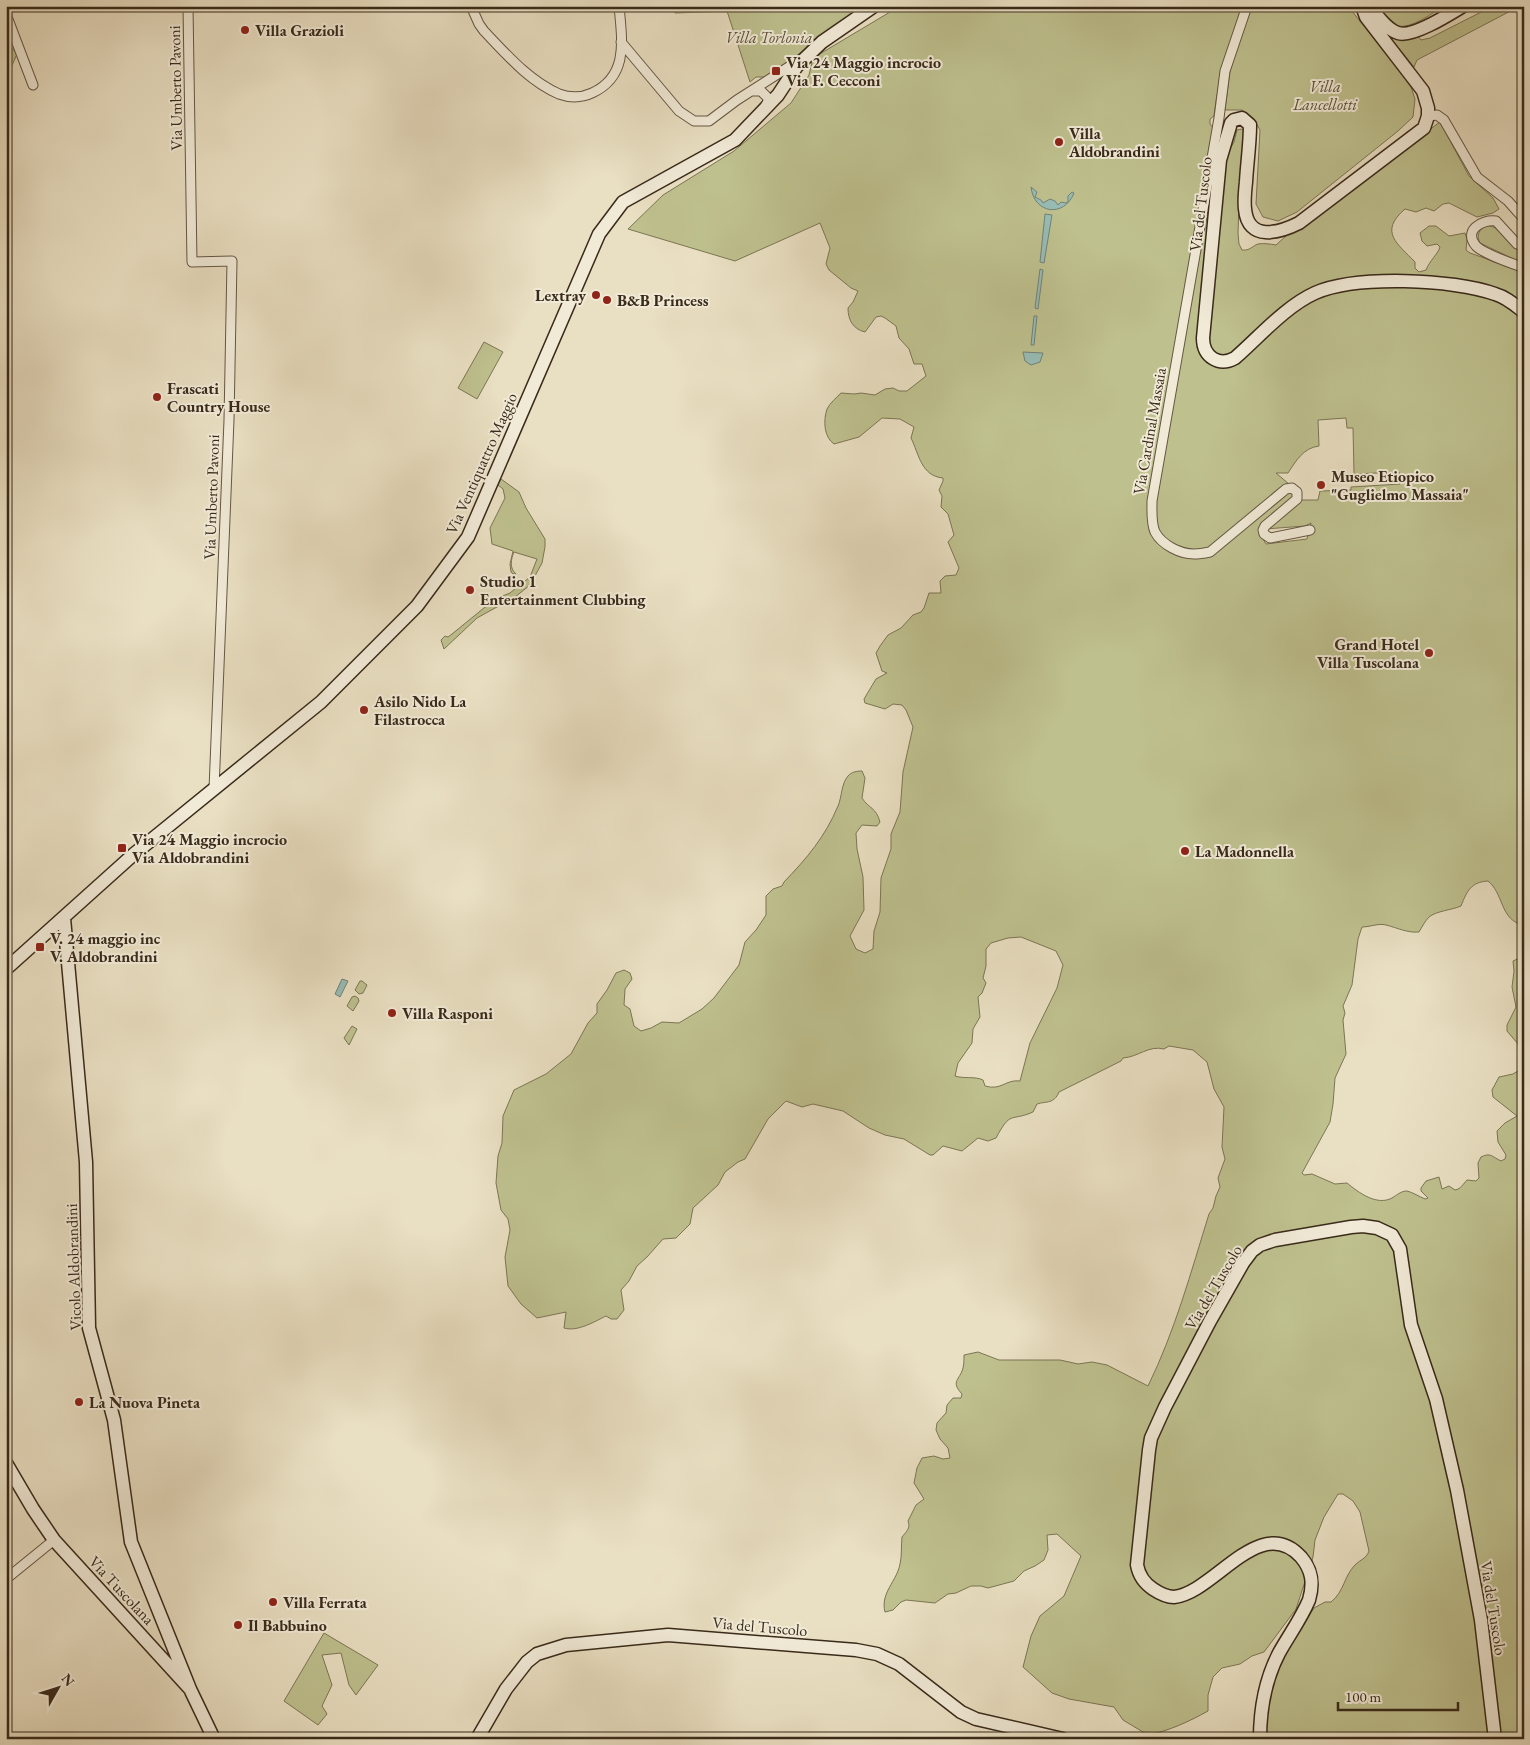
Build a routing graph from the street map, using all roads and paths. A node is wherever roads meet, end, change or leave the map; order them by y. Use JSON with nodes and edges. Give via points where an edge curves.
{"nodes":[{"id":1,"x":188,"y":6,"type":"edge"},
{"id":2,"x":472,"y":6,"type":"edge"},
{"id":3,"x":619,"y":6,"type":"edge"},
{"id":4,"x":874,"y":6,"type":"edge"},
{"id":5,"x":1246,"y":6,"type":"edge"},
{"id":6,"x":1362,"y":6,"type":"edge"},
{"id":7,"x":1369,"y":6,"type":"edge"},
{"id":8,"x":1463,"y":6,"type":"edge"},
{"id":9,"x":6,"y":14,"type":"edge"},
{"id":10,"x":621,"y":42,"type":"junction"},
{"id":11,"x":812,"y":52,"type":"junction"},
{"id":12,"x":33,"y":85,"type":"dead end"},
{"id":13,"x":750,"y":92,"type":"junction"},
{"id":14,"x":763,"y":111,"type":"junction"},
{"id":15,"x":1428,"y":116,"type":"junction"},
{"id":16,"x":1225,"y":121,"type":"junction"},
{"id":17,"x":1524,"y":219,"type":"edge"},
{"id":18,"x":1524,"y":246,"type":"edge"},
{"id":19,"x":1524,"y":268,"type":"edge"},
{"id":20,"x":1524,"y":312,"type":"edge"},
{"id":21,"x":1310,"y":530,"type":"dead end"},
{"id":22,"x":214,"y":789,"type":"junction"},
{"id":23,"x":64,"y":918,"type":"junction"},
{"id":24,"x":6,"y":969,"type":"edge"},
{"id":25,"x":6,"y":1463,"type":"edge"},
{"id":26,"x":54,"y":1540,"type":"junction"},
{"id":27,"x":6,"y":1579,"type":"edge"},
{"id":28,"x":171,"y":1658,"type":"junction"},
{"id":29,"x":214,"y":1739,"type":"edge"},
{"id":30,"x":477,"y":1739,"type":"edge"},
{"id":31,"x":1063,"y":1739,"type":"edge"},
{"id":32,"x":1260,"y":1739,"type":"edge"},
{"id":33,"x":1495,"y":1739,"type":"edge"}],
"edges":[{"from":1,"to":22,"type":"street","name":"Via Umberto Pavoni","via":[[192,262],[232,260]]},
{"from":2,"to":10,"type":"street","via":[[479,24],[521,68],[559,93],[573,98],[587,95],[609,82],[618,70]]},
{"from":3,"to":10,"type":"street"},
{"from":4,"to":11,"type":"street","name":"Via Ventiquattro Maggio"},
{"from":5,"to":16,"type":"street","name":"Via Cardinal Massaia","via":[[1225,71]]},
{"from":6,"to":15,"type":"street","via":[[1366,17],[1423,92]]},
{"from":7,"to":8,"type":"street","via":[[1390,29],[1402,34]]},
{"from":9,"to":12,"type":"street"},
{"from":10,"to":13,"type":"street","via":[[679,111],[694,121],[709,121]]},
{"from":11,"to":13,"type":"street"},
{"from":11,"to":14,"type":"street","name":"Via Ventiquattro Maggio","via":[[797,66]]},
{"from":13,"to":14,"type":"street","via":[[762,90],[769,99]]},
{"from":14,"to":22,"type":"street","name":"Via Ventiquattro Maggio","via":[[735,140],[623,202],[599,234],[468,538],[417,606],[321,702]]},
{"from":15,"to":16,"type":"street","via":[[1420,132],[1318,209],[1299,223],[1273,232],[1255,230],[1248,219],[1245,205],[1250,125],[1242,118]]},
{"from":15,"to":17,"type":"street","via":[[1437,115],[1444,120],[1477,177],[1508,201]]},
{"from":16,"to":20,"type":"street","name":"Via del Tuscolo","via":[[1203,345],[1216,361],[1236,358],[1292,307],[1314,293],[1357,282],[1452,284],[1495,294]]},
{"from":16,"to":21,"type":"street","name":"Via Cardinal Massaia","via":[[1152,501],[1155,532],[1165,544],[1179,551],[1194,554],[1210,552],[1286,489],[1292,488],[1297,492],[1297,499],[1265,526],[1264,534],[1270,538]]},
{"from":18,"to":19,"type":"street","via":[[1518,244],[1496,221],[1482,222],[1473,231],[1476,246],[1484,252]]},
{"from":22,"to":23,"type":"street","name":"Via Ventiquattro Maggio","via":[[134,854]]},
{"from":23,"to":24,"type":"street","name":"Via Ventiquattro Maggio"},
{"from":23,"to":28,"type":"street","name":"Vicolo Aldobrandini","via":[[86,1162],[89,1328],[114,1420],[131,1542]]},
{"from":25,"to":26,"type":"street","name":"Via Tuscolana"},
{"from":26,"to":27,"type":"street"},
{"from":26,"to":28,"type":"street","name":"Via Tuscolana"},
{"from":28,"to":29,"type":"street","name":"Vicolo Aldobrandini"},
{"from":30,"to":31,"type":"street","name":"Via del Tuscolo","via":[[519,1670],[537,1654],[566,1645],[668,1635],[877,1654],[899,1664],[961,1712],[976,1719]]},
{"from":32,"to":33,"type":"street","name":"Via del Tuscolo","via":[[1268,1677],[1309,1600],[1311,1572],[1292,1550],[1284,1546],[1264,1545],[1250,1550],[1182,1595],[1164,1595],[1151,1588],[1143,1581],[1137,1565],[1151,1438],[1210,1321],[1249,1254],[1260,1245],[1275,1240],[1363,1226],[1384,1230],[1392,1235],[1400,1249],[1411,1325],[1436,1399],[1457,1490],[1481,1620]]}]}
